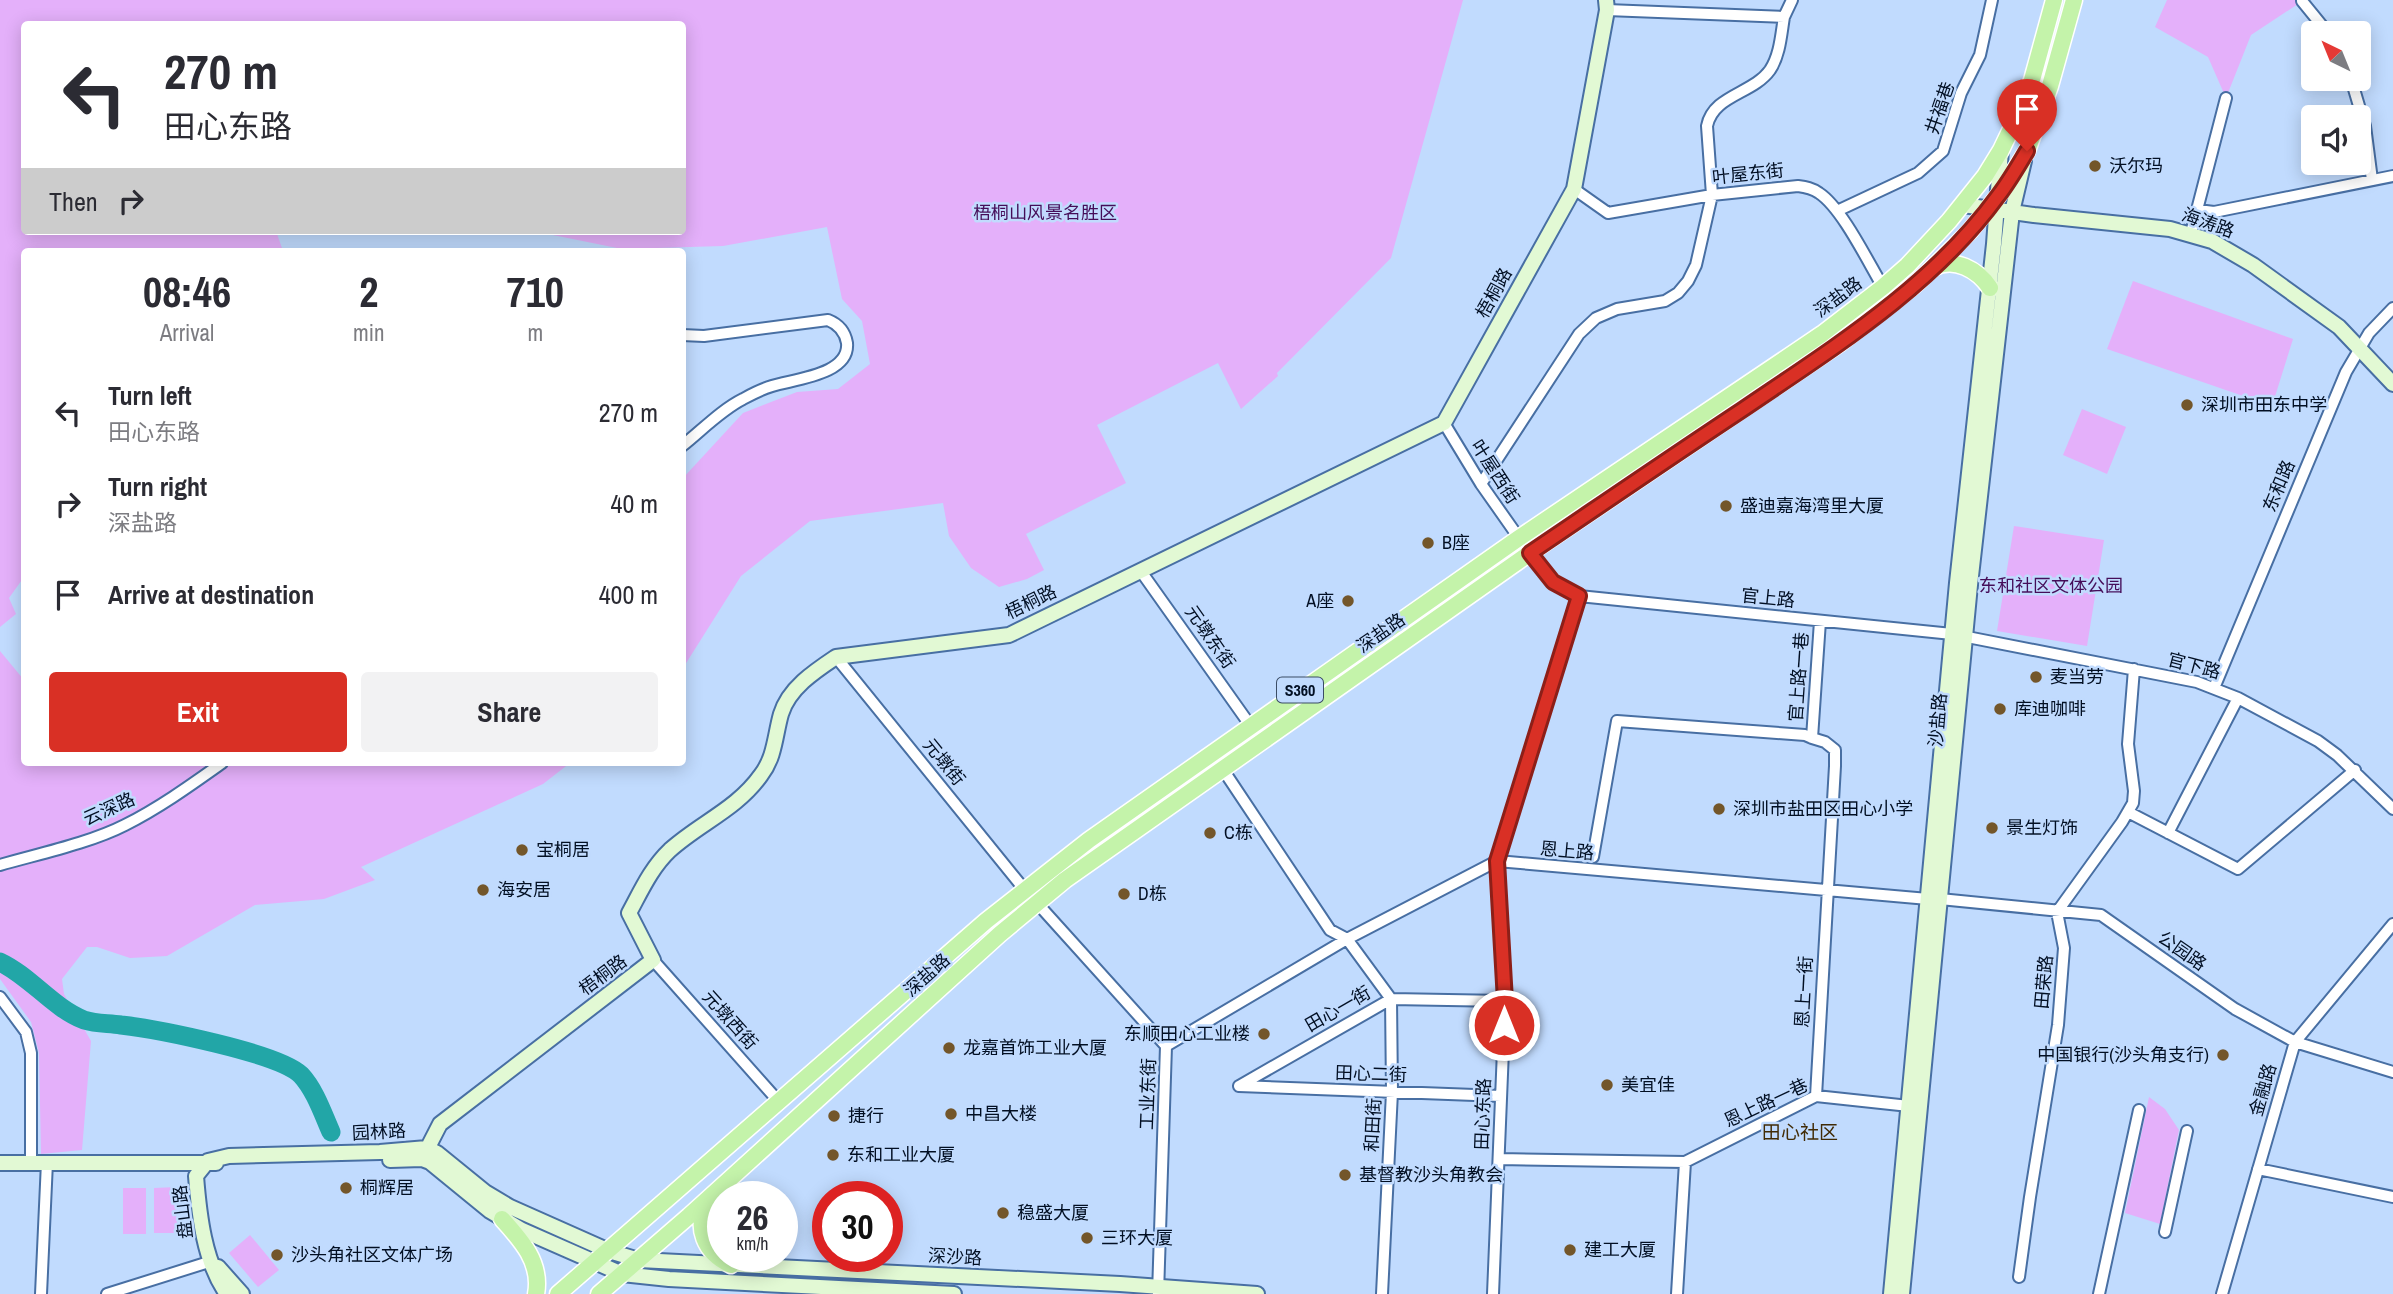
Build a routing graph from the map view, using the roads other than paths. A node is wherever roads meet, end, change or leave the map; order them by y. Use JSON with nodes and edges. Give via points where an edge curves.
{"nodes":[{"id":1,"x":1792,"y":0,"type":"edge"},
{"id":2,"x":1992,"y":0,"type":"edge"},
{"id":3,"x":2054,"y":0,"type":"edge"},
{"id":4,"x":2074,"y":0,"type":"edge"},
{"id":5,"x":2302,"y":1,"type":"edge"},
{"id":6,"x":1607,"y":5,"type":"edge"},
{"id":7,"x":1784,"y":17,"type":"junction"},
{"id":8,"x":2318,"y":21,"type":"edge"},
{"id":9,"x":2355,"y":91,"type":"edge"},
{"id":10,"x":2226,"y":98,"type":"dead end"},
{"id":11,"x":2001,"y":150,"type":"junction"},
{"id":12,"x":2027,"y":151,"type":"junction"},
{"id":13,"x":2393,"y":176,"type":"edge"},
{"id":14,"x":2372,"y":180,"type":"junction"},
{"id":15,"x":1574,"y":189,"type":"junction"},
{"id":16,"x":1712,"y":195,"type":"junction"},
{"id":17,"x":1963,"y":205,"type":"junction"},
{"id":18,"x":1994,"y":205,"type":"junction"},
{"id":19,"x":2198,"y":210,"type":"junction"},
{"id":20,"x":1837,"y":211,"type":"junction"},
{"id":21,"x":2012,"y":212,"type":"junction"},
{"id":22,"x":2192,"y":233,"type":"junction"},
{"id":23,"x":1926,"y":274,"type":"junction"},
{"id":24,"x":1883,"y":287,"type":"junction"},
{"id":25,"x":1990,"y":288,"type":"junction"},
{"id":26,"x":2393,"y":308,"type":"edge"},
{"id":27,"x":686,"y":335,"type":"edge"},
{"id":28,"x":2360,"y":349,"type":"junction"},
{"id":29,"x":2393,"y":384,"type":"edge"},
{"id":30,"x":1444,"y":424,"type":"junction"},
{"id":31,"x":686,"y":443,"type":"edge"},
{"id":32,"x":1481,"y":484,"type":"junction"},
{"id":33,"x":1519,"y":538,"type":"junction"},
{"id":34,"x":1530,"y":553,"type":"junction"},
{"id":35,"x":1140,"y":570,"type":"junction"},
{"id":36,"x":1579,"y":596,"type":"junction"},
{"id":37,"x":1820,"y":621,"type":"junction"},
{"id":38,"x":1959,"y":635,"type":"junction"},
{"id":39,"x":836,"y":657,"type":"junction"},
{"id":40,"x":2134,"y":669,"type":"junction"},
{"id":41,"x":2214,"y":688,"type":"junction"},
{"id":42,"x":2238,"y":698,"type":"junction"},
{"id":43,"x":1250,"y":724,"type":"junction"},
{"id":44,"x":1812,"y":738,"type":"junction"},
{"id":45,"x":1261,"y":740,"type":"junction"},
{"id":46,"x":218,"y":766,"type":"edge"},
{"id":47,"x":1222,"y":768,"type":"junction"},
{"id":48,"x":2355,"y":770,"type":"junction"},
{"id":49,"x":2393,"y":809,"type":"edge"},
{"id":50,"x":2128,"y":812,"type":"junction"},
{"id":51,"x":2168,"y":833,"type":"junction"},
{"id":52,"x":1593,"y":856,"type":"dead end"},
{"id":53,"x":1497,"y":861,"type":"junction"},
{"id":54,"x":0,"y":865,"type":"edge"},
{"id":55,"x":1024,"y":889,"type":"junction"},
{"id":56,"x":1828,"y":890,"type":"junction"},
{"id":57,"x":1934,"y":899,"type":"junction"},
{"id":58,"x":1037,"y":903,"type":"junction"},
{"id":59,"x":2057,"y":912,"type":"junction"},
{"id":60,"x":2393,"y":924,"type":"edge"},
{"id":61,"x":1347,"y":939,"type":"junction"},
{"id":62,"x":653,"y":961,"type":"junction"},
{"id":63,"x":0,"y":997,"type":"edge"},
{"id":64,"x":1391,"y":999,"type":"junction"},
{"id":65,"x":1505,"y":1001,"type":"junction"},
{"id":66,"x":2295,"y":1042,"type":"junction"},
{"id":67,"x":1167,"y":1046,"type":"junction"},
{"id":68,"x":2393,"y":1072,"type":"edge"},
{"id":69,"x":1239,"y":1086,"type":"joint"},
{"id":70,"x":1392,"y":1092,"type":"junction"},
{"id":71,"x":1816,"y":1096,"type":"junction"},
{"id":72,"x":1502,"y":1097,"type":"junction"},
{"id":73,"x":780,"y":1103,"type":"junction"},
{"id":74,"x":1909,"y":1106,"type":"junction"},
{"id":75,"x":2139,"y":1110,"type":"dead end"},
{"id":76,"x":2187,"y":1131,"type":"dead end"},
{"id":77,"x":424,"y":1153,"type":"junction"},
{"id":78,"x":1499,"y":1158,"type":"junction"},
{"id":79,"x":208,"y":1161,"type":"junction"},
{"id":80,"x":47,"y":1162,"type":"junction"},
{"id":81,"x":1685,"y":1162,"type":"junction"},
{"id":82,"x":0,"y":1163,"type":"edge"},
{"id":83,"x":30,"y":1163,"type":"junction"},
{"id":84,"x":2258,"y":1169,"type":"junction"},
{"id":85,"x":728,"y":1181,"type":"edge"},
{"id":86,"x":2393,"y":1197,"type":"edge"},
{"id":87,"x":707,"y":1200,"type":"edge"},
{"id":88,"x":707,"y":1207,"type":"edge"},
{"id":89,"x":502,"y":1219,"type":"junction"},
{"id":90,"x":2165,"y":1232,"type":"dead end"},
{"id":91,"x":707,"y":1245,"type":"edge"},
{"id":92,"x":609,"y":1251,"type":"junction"},
{"id":93,"x":639,"y":1259,"type":"junction"},
{"id":94,"x":212,"y":1261,"type":"junction"},
{"id":95,"x":707,"y":1263,"type":"edge"},
{"id":96,"x":594,"y":1264,"type":"junction"},
{"id":97,"x":798,"y":1268,"type":"edge"},
{"id":98,"x":622,"y":1274,"type":"junction"},
{"id":99,"x":2019,"y":1277,"type":"dead end"},
{"id":100,"x":1158,"y":1291,"type":"edge"},
{"id":101,"x":224,"y":1293,"type":"edge"},
{"id":102,"x":41,"y":1294,"type":"edge"},
{"id":103,"x":107,"y":1294,"type":"edge"},
{"id":104,"x":242,"y":1294,"type":"edge"},
{"id":105,"x":536,"y":1294,"type":"edge"},
{"id":106,"x":558,"y":1294,"type":"edge"},
{"id":107,"x":599,"y":1294,"type":"edge"},
{"id":108,"x":954,"y":1294,"type":"edge"},
{"id":109,"x":1257,"y":1294,"type":"edge"},
{"id":110,"x":1382,"y":1294,"type":"edge"},
{"id":111,"x":1493,"y":1294,"type":"edge"},
{"id":112,"x":1677,"y":1294,"type":"edge"},
{"id":113,"x":1891,"y":1294,"type":"edge"},
{"id":114,"x":1902,"y":1294,"type":"edge"},
{"id":115,"x":2099,"y":1294,"type":"edge"},
{"id":116,"x":2222,"y":1294,"type":"edge"}],
"edges":[{"from":1,"to":7,"type":"street"},
{"from":2,"to":20,"type":"street","name":"井福巷","via":[[1980,55],[1961,93],[1943,150],[1918,173]]},
{"from":3,"to":11,"type":"main road","name":"深盐路","number":"S360","via":[[2032,80]]},
{"from":4,"to":12,"type":"main road","name":"深盐路","number":"S360"},
{"from":5,"to":8,"type":"street"},
{"from":6,"to":7,"type":"street"},
{"from":6,"to":15,"type":"main road","name":"梧桐路"},
{"from":7,"to":16,"type":"street","via":[[1777,59],[1768,72],[1709,116]]},
{"from":9,"to":14,"type":"street","via":[[2365,126]]},
{"from":10,"to":19,"type":"street"},
{"from":11,"to":17,"type":"main road","name":"深盐路","number":"S360"},
{"from":11,"to":18,"type":"main road","name":"沙盐路"},
{"from":12,"to":18,"type":"main road","name":"深盐路","number":"S360"},
{"from":12,"to":21,"type":"main road","name":"沙盐路"},
{"from":13,"to":14,"type":"street"},
{"from":14,"to":19,"type":"street","via":[[2214,212]]},
{"from":15,"to":16,"type":"street","name":"叶屋东街","via":[[1608,213]]},
{"from":15,"to":30,"type":"main road","name":"梧桐路"},
{"from":16,"to":20,"type":"street","name":"叶屋东街","via":[[1798,186],[1820,193]]},
{"from":16,"to":32,"type":"street","via":[[1688,281],[1665,301],[1617,309],[1596,318],[1579,334]]},
{"from":17,"to":18,"type":"main road","name":"海涛路"},
{"from":17,"to":24,"type":"main road","name":"深盐路","number":"S360"},
{"from":18,"to":21,"type":"main road","name":"海涛路"},
{"from":18,"to":23,"type":"main road","name":"深盐路","number":"S360"},
{"from":18,"to":25,"type":"main road","name":"沙盐路"},
{"from":19,"to":22,"type":"street"},
{"from":20,"to":24,"type":"street","name":"叶屋东街"},
{"from":21,"to":22,"type":"main road","name":"海涛路"},
{"from":21,"to":38,"type":"main road","name":"沙盐路"},
{"from":22,"to":28,"type":"main road","name":"海涛路","via":[[2253,265],[2339,327]]},
{"from":23,"to":25,"type":"main road","via":[[1936,265],[1958,264],[1976,272]]},
{"from":23,"to":34,"type":"main road","name":"深盐路","number":"S360","via":[[1839,344]]},
{"from":24,"to":33,"type":"main road","name":"深盐路","number":"S360","via":[[1822,334]]},
{"from":25,"to":38,"type":"main road","name":"沙盐路"},
{"from":26,"to":28,"type":"street","name":"东和路"},
{"from":27,"to":31,"type":"street","via":[[828,320],[838,324],[847,348],[835,367],[769,386],[739,401]]},
{"from":28,"to":29,"type":"main road","name":"海涛路"},
{"from":28,"to":41,"type":"street","name":"东和路","via":[[2346,372]]},
{"from":30,"to":32,"type":"street","name":"叶屋西街"},
{"from":30,"to":35,"type":"main road","name":"梧桐路"},
{"from":32,"to":33,"type":"street","name":"叶屋西街"},
{"from":33,"to":43,"type":"main road","name":"深盐路","number":"S360"},
{"from":34,"to":36,"type":"street","via":[[1553,582]]},
{"from":34,"to":45,"type":"main road","name":"深盐路","number":"S360"},
{"from":35,"to":39,"type":"main road","name":"梧桐路","via":[[1009,635]]},
{"from":35,"to":43,"type":"street","name":"元墩东街"},
{"from":36,"to":37,"type":"street","name":"官上路"},
{"from":36,"to":53,"type":"street","name":"田心东路"},
{"from":37,"to":38,"type":"street","name":"官上路"},
{"from":37,"to":44,"type":"street","name":"官上路一巷"},
{"from":38,"to":40,"type":"street","name":"官下路"},
{"from":38,"to":57,"type":"main road","name":"沙盐路"},
{"from":39,"to":55,"type":"street","name":"元墩街"},
{"from":39,"to":62,"type":"main road","name":"梧桐路","via":[[818,668],[789,698],[781,713],[772,757],[750,791],[682,841],[654,868],[629,914]]},
{"from":40,"to":41,"type":"street","name":"官下路"},
{"from":40,"to":50,"type":"street","via":[[2128,744],[2134,792]]},
{"from":41,"to":42,"type":"street","name":"官下路"},
{"from":42,"to":48,"type":"street","name":"官下路","via":[[2318,741]]},
{"from":42,"to":51,"type":"street"},
{"from":43,"to":45,"type":"main road"},
{"from":43,"to":55,"type":"main road","name":"深盐路","number":"S360"},
{"from":44,"to":52,"type":"street","via":[[1617,721]]},
{"from":44,"to":56,"type":"street","name":"官上路一巷","via":[[1835,750]]},
{"from":45,"to":47,"type":"main road","name":"深盐路","number":"S360"},
{"from":46,"to":54,"type":"street","name":"云深路","via":[[124,826]]},
{"from":47,"to":58,"type":"main road","name":"深盐路","number":"S360"},
{"from":47,"to":61,"type":"street","via":[[1330,930]]},
{"from":48,"to":49,"type":"street","name":"官下路"},
{"from":48,"to":51,"type":"street","via":[[2238,869]]},
{"from":50,"to":51,"type":"street"},
{"from":50,"to":59,"type":"street"},
{"from":53,"to":56,"type":"street","name":"恩上路"},
{"from":53,"to":61,"type":"street"},
{"from":53,"to":65,"type":"street","name":"田心东路"},
{"from":55,"to":73,"type":"main road","name":"深盐路","number":"S360"},
{"from":56,"to":57,"type":"street","name":"恩上路"},
{"from":56,"to":71,"type":"street","name":"恩上一街"},
{"from":57,"to":59,"type":"street","name":"公园路"},
{"from":57,"to":74,"type":"main road","name":"沙盐路"},
{"from":57,"to":114,"type":"main road","name":"沙盐路"},
{"from":58,"to":67,"type":"street","name":"工业东街"},
{"from":58,"to":85,"type":"main road","name":"深盐路","number":"S360"},
{"from":59,"to":66,"type":"street","name":"公园路","via":[[2101,915],[2235,1009]]},
{"from":59,"to":99,"type":"street","name":"田荣路","via":[[2064,948],[2058,1025]]},
{"from":60,"to":66,"type":"street","name":"金融路"},
{"from":61,"to":64,"type":"street"},
{"from":61,"to":67,"type":"street"},
{"from":62,"to":73,"type":"street","name":"元墩西街"},
{"from":62,"to":77,"type":"main road","name":"梧桐路","via":[[440,1124]]},
{"from":63,"to":83,"type":"street","via":[[26,1032],[31,1053]]},
{"from":64,"to":65,"type":"street","name":"田心一街"},
{"from":64,"to":69,"type":"street","name":"田心一街"},
{"from":64,"to":70,"type":"street","name":"和田街"},
{"from":65,"to":72,"type":"street","name":"田心东路"},
{"from":66,"to":68,"type":"street","name":"公园路"},
{"from":66,"to":84,"type":"street","name":"金融路"},
{"from":67,"to":100,"type":"street","name":"工业东街"},
{"from":69,"to":70,"type":"street","name":"田心二街"},
{"from":70,"to":72,"type":"street","name":"田心二街"},
{"from":70,"to":110,"type":"street","name":"和田街"},
{"from":71,"to":74,"type":"street","name":"恩上路一巷"},
{"from":71,"to":81,"type":"street","name":"恩上路一巷"},
{"from":72,"to":78,"type":"street","name":"田心东路"},
{"from":73,"to":92,"type":"main road","name":"深盐路","number":"S360"},
{"from":74,"to":113,"type":"main road","name":"沙盐路"},
{"from":75,"to":115,"type":"street"},
{"from":76,"to":90,"type":"street"},
{"from":77,"to":79,"type":"main road","name":"园林路","via":[[229,1165]]},
{"from":77,"to":89,"type":"main road","name":"园林路","via":[[429,1162]]},
{"from":77,"to":92,"type":"main road","name":"园林路","via":[[437,1153],[510,1207]]},
{"from":78,"to":81,"type":"street","name":"恩上路一巷"},
{"from":78,"to":111,"type":"street","name":"田心东路"},
{"from":79,"to":80,"type":"main road","name":"园林路"},
{"from":79,"to":94,"type":"main road","name":"盘山路","via":[[196,1176],[200,1219]]},
{"from":80,"to":83,"type":"main road","name":"园林路"},
{"from":80,"to":102,"type":"street"},
{"from":81,"to":112,"type":"street"},
{"from":82,"to":83,"type":"main road","name":"园林路"},
{"from":84,"to":86,"type":"street"},
{"from":84,"to":116,"type":"street","name":"金融路"},
{"from":87,"to":93,"type":"main road","name":"深盐路","number":"S360"},
{"from":88,"to":91,"type":"main road","via":[[702,1216]]},
{"from":89,"to":96,"type":"main road","name":"园林路"},
{"from":89,"to":105,"type":"main road","via":[[530,1255],[537,1276]]},
{"from":92,"to":93,"type":"main road","name":"深沙路"},
{"from":92,"to":96,"type":"main road","number":"S360"},
{"from":93,"to":95,"type":"main road","name":"深沙路"},
{"from":93,"to":98,"type":"main road","number":"S360"},
{"from":94,"to":101,"type":"main road","name":"盘山路"},
{"from":94,"to":103,"type":"street"},
{"from":94,"to":104,"type":"main road","name":"盘山路"},
{"from":96,"to":98,"type":"main road","name":"深沙路"},
{"from":96,"to":106,"type":"main road","number":"S360"},
{"from":97,"to":100,"type":"main road","name":"深沙路","via":[[1120,1284]]},
{"from":98,"to":107,"type":"main road","number":"S360"},
{"from":98,"to":108,"type":"main road","name":"深沙路"},
{"from":100,"to":109,"type":"main road","name":"深沙路"}]}
